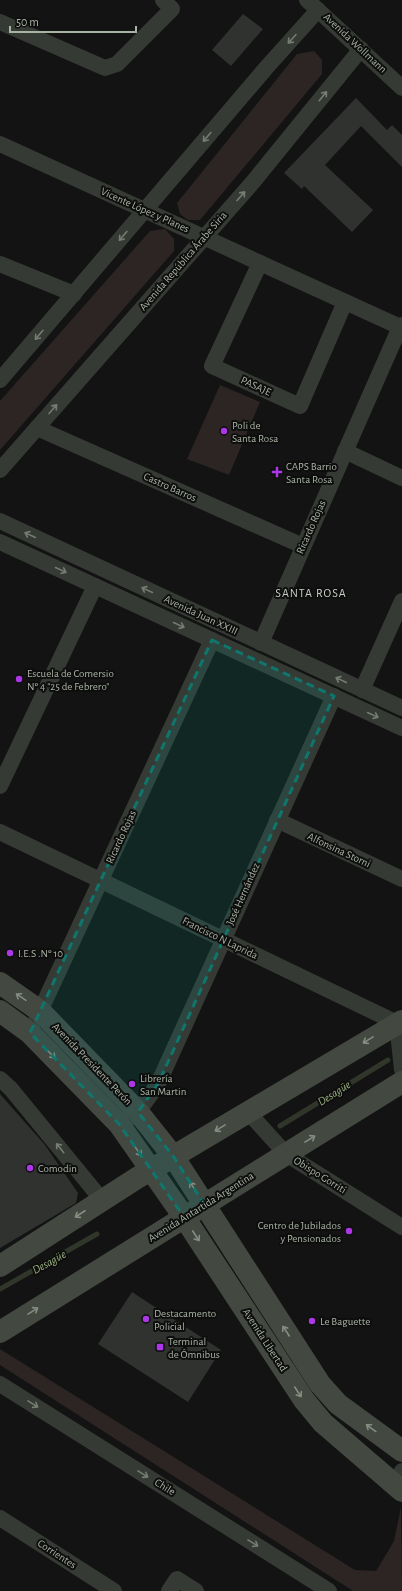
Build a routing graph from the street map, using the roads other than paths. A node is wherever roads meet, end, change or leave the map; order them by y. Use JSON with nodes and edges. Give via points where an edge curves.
{"nodes":[{"id":1,"x":168,"y":4,"type":"edge"},
{"id":2,"x":313,"y":5,"type":"edge"},
{"id":3,"x":0,"y":22,"type":"edge"},
{"id":4,"x":361,"y":49,"type":"junction"},
{"id":5,"x":402,"y":88,"type":"edge"},
{"id":6,"x":0,"y":144,"type":"edge"},
{"id":7,"x":145,"y":210,"type":"junction"},
{"id":8,"x":205,"y":237,"type":"junction"},
{"id":9,"x":260,"y":263,"type":"junction"},
{"id":10,"x":0,"y":264,"type":"edge"},
{"id":11,"x":74,"y":294,"type":"junction"},
{"id":12,"x":345,"y":302,"type":"junction"},
{"id":13,"x":401,"y":326,"type":"edge"},
{"id":14,"x":0,"y":380,"type":"edge"},
{"id":15,"x":37,"y":428,"type":"junction"},
{"id":16,"x":345,"y":451,"type":"junction"},
{"id":17,"x":0,"y":470,"type":"edge"},
{"id":18,"x":402,"y":478,"type":"edge"},
{"id":19,"x":0,"y":521,"type":"edge"},
{"id":20,"x":0,"y":542,"type":"edge"},
{"id":21,"x":303,"y":546,"type":"junction"},
{"id":22,"x":95,"y":586,"type":"junction"},
{"id":23,"x":402,"y":601,"type":"edge"},
{"id":24,"x":212,"y":640,"type":"junction"},
{"id":25,"x":261,"y":643,"type":"junction"},
{"id":26,"x":362,"y":690,"type":"junction"},
{"id":27,"x":334,"y":696,"type":"junction"},
{"id":28,"x":402,"y":708,"type":"edge"},
{"id":29,"x":402,"y":728,"type":"edge"},
{"id":30,"x":0,"y":786,"type":"edge"},
{"id":31,"x":277,"y":820,"type":"junction"},
{"id":32,"x":0,"y":832,"type":"edge"},
{"id":33,"x":402,"y":879,"type":"edge"},
{"id":34,"x":101,"y":880,"type":"junction"},
{"id":35,"x":223,"y":939,"type":"junction"},
{"id":36,"x":0,"y":983,"type":"edge"},
{"id":37,"x":0,"y":1011,"type":"edge"},
{"id":38,"x":40,"y":1011,"type":"junction"},
{"id":39,"x":400,"y":1022,"type":"edge"},
{"id":40,"x":30,"y":1033,"type":"junction"},
{"id":41,"x":402,"y":1070,"type":"edge"},
{"id":42,"x":0,"y":1079,"type":"edge"},
{"id":43,"x":402,"y":1082,"type":"edge"},
{"id":44,"x":138,"y":1112,"type":"junction"},
{"id":45,"x":248,"y":1112,"type":"junction"},
{"id":46,"x":119,"y":1124,"type":"junction"},
{"id":47,"x":286,"y":1154,"type":"junction"},
{"id":48,"x":173,"y":1156,"type":"junction"},
{"id":49,"x":151,"y":1169,"type":"junction"},
{"id":50,"x":102,"y":1200,"type":"junction"},
{"id":51,"x":205,"y":1205,"type":"junction"},
{"id":52,"x":184,"y":1217,"type":"junction"},
{"id":53,"x":402,"y":1227,"type":"edge"},
{"id":54,"x":0,"y":1266,"type":"edge"},
{"id":55,"x":0,"y":1332,"type":"edge"},
{"id":56,"x":0,"y":1384,"type":"edge"},
{"id":57,"x":402,"y":1451,"type":"edge"},
{"id":58,"x":400,"y":1482,"type":"edge"},
{"id":59,"x":0,"y":1518,"type":"edge"},
{"id":60,"x":114,"y":1591,"type":"edge"},
{"id":61,"x":170,"y":1591,"type":"edge"},
{"id":62,"x":196,"y":1591,"type":"edge"},
{"id":63,"x":302,"y":1591,"type":"edge"},
{"id":64,"x":328,"y":1591,"type":"edge"}],
"edges":[{"from":1,"to":3,"type":"street","via":[[117,64],[105,68]]},
{"from":2,"to":4,"type":"street","name":"Avenida Wollmann"},
{"from":2,"to":7,"type":"street","one_way":true,"via":[[266,68]]},
{"from":4,"to":5,"type":"street","name":"Avenida Wollmann"},
{"from":8,"to":4,"type":"street","name":"Avenida República Árabe Siria","one_way":true},
{"from":6,"to":7,"type":"street","name":"Vicente López y Planes"},
{"from":7,"to":8,"type":"street","name":"Vicente López y Planes"},
{"from":7,"to":11,"type":"street","one_way":true},
{"from":8,"to":9,"type":"street","name":"Vicente López y Planes"},
{"from":15,"to":8,"type":"street","name":"Avenida República Árabe Siria","one_way":true},
{"from":9,"to":12,"type":"street","name":"Vicente López y Planes"},
{"from":9,"to":12,"type":"street","name":"PASAJE","via":[[212,366],[300,406]]},
{"from":10,"to":11,"type":"street"},
{"from":11,"to":14,"type":"street","one_way":true},
{"from":12,"to":13,"type":"street","name":"Vicente López y Planes"},
{"from":13,"to":16,"type":"street","name":"Ricardo Rojas"},
{"from":15,"to":17,"type":"street","name":"Avenida República Árabe Siria"},
{"from":15,"to":21,"type":"street","name":"Castro Barros"},
{"from":16,"to":18,"type":"street"},
{"from":16,"to":21,"type":"street","name":"Ricardo Rojas"},
{"from":25,"to":19,"type":"street","name":"Avenida Juan XXIII","one_way":true},
{"from":20,"to":22,"type":"street","name":"Avenida Juan XXIII","one_way":true},
{"from":21,"to":25,"type":"street","name":"Ricardo Rojas"},
{"from":22,"to":24,"type":"street","name":"Avenida Juan XXIII","one_way":true},
{"from":22,"to":30,"type":"street"},
{"from":23,"to":26,"type":"street"},
{"from":24,"to":27,"type":"street","name":"Avenida Juan XXIII"},
{"from":24,"to":34,"type":"street","name":"Ricardo Rojas"},
{"from":26,"to":25,"type":"street","name":"Avenida Juan XXIII","one_way":true},
{"from":26,"to":28,"type":"street","name":"Avenida Juan XXIII"},
{"from":27,"to":29,"type":"street","name":"Avenida Juan XXIII","one_way":true},
{"from":27,"to":31,"type":"street","name":"José Hernández"},
{"from":31,"to":33,"type":"street","name":"Alfonsina Storni"},
{"from":31,"to":35,"type":"street","name":"José Hernández"},
{"from":32,"to":34,"type":"street","name":"Francisco N Laprida"},
{"from":34,"to":35,"type":"street","name":"Francisco N Laprida"},
{"from":34,"to":38,"type":"street","name":"Ricardo Rojas"},
{"from":35,"to":39,"type":"street","name":"Francisco N Laprida"},
{"from":35,"to":44,"type":"street","name":"José Hernández","via":[[158,1084]]},
{"from":38,"to":36,"type":"main road","name":"Avenida Presidente Perón","one_way":true},
{"from":37,"to":40,"type":"main road","name":"Avenida Presidente Perón"},
{"from":38,"to":40,"type":"street","name":"Ricardo Rojas"},
{"from":38,"to":44,"type":"main road","name":"Avenida Presidente Perón"},
{"from":39,"to":41,"type":"street"},
{"from":39,"to":45,"type":"main road","one_way":true},
{"from":40,"to":46,"type":"main road","name":"Avenida Presidente Perón","one_way":true},
{"from":50,"to":42,"type":"street","one_way":true,"via":[[11,1088]]},
{"from":47,"to":43,"type":"main road","name":"Avenida Antartida Argentina","one_way":true},
{"from":44,"to":46,"type":"street","name":"José Hernández"},
{"from":44,"to":48,"type":"main road","name":"Avenida Presidente Perón"},
{"from":45,"to":47,"type":"street","name":"Obispo Gorriti"},
{"from":45,"to":48,"type":"main road","one_way":true},
{"from":46,"to":49,"type":"main road","name":"Avenida Presidente Perón","one_way":true},
{"from":47,"to":51,"type":"main road","name":"Avenida Antartida Argentina"},
{"from":47,"to":53,"type":"street","name":"Obispo Gorriti"},
{"from":48,"to":49,"type":"main road"},
{"from":51,"to":48,"type":"main road","name":"Avenida Libertad","one_way":true},
{"from":49,"to":50,"type":"main road"},
{"from":49,"to":52,"type":"main road","name":"Avenida Libertad"},
{"from":50,"to":54,"type":"main road","one_way":true},
{"from":51,"to":52,"type":"main road","name":"Avenida Antartida Argentina"},
{"from":57,"to":51,"type":"main road","name":"Avenida Libertad","one_way":true,"via":[[338,1404],[320,1384]]},
{"from":55,"to":52,"type":"main road","name":"Avenida Antartida Argentina","one_way":true},
{"from":52,"to":58,"type":"main road","name":"Avenida Libertad","one_way":true,"via":[[304,1400],[323,1423]]},
{"from":56,"to":64,"type":"street","name":"Chile","one_way":true},
{"from":59,"to":60,"type":"street","name":"Corrientes"},
{"from":61,"to":62,"type":"street","via":[[178,1579]]},
{"from":63,"to":64,"type":"street","via":[[319,1587]]}]}
